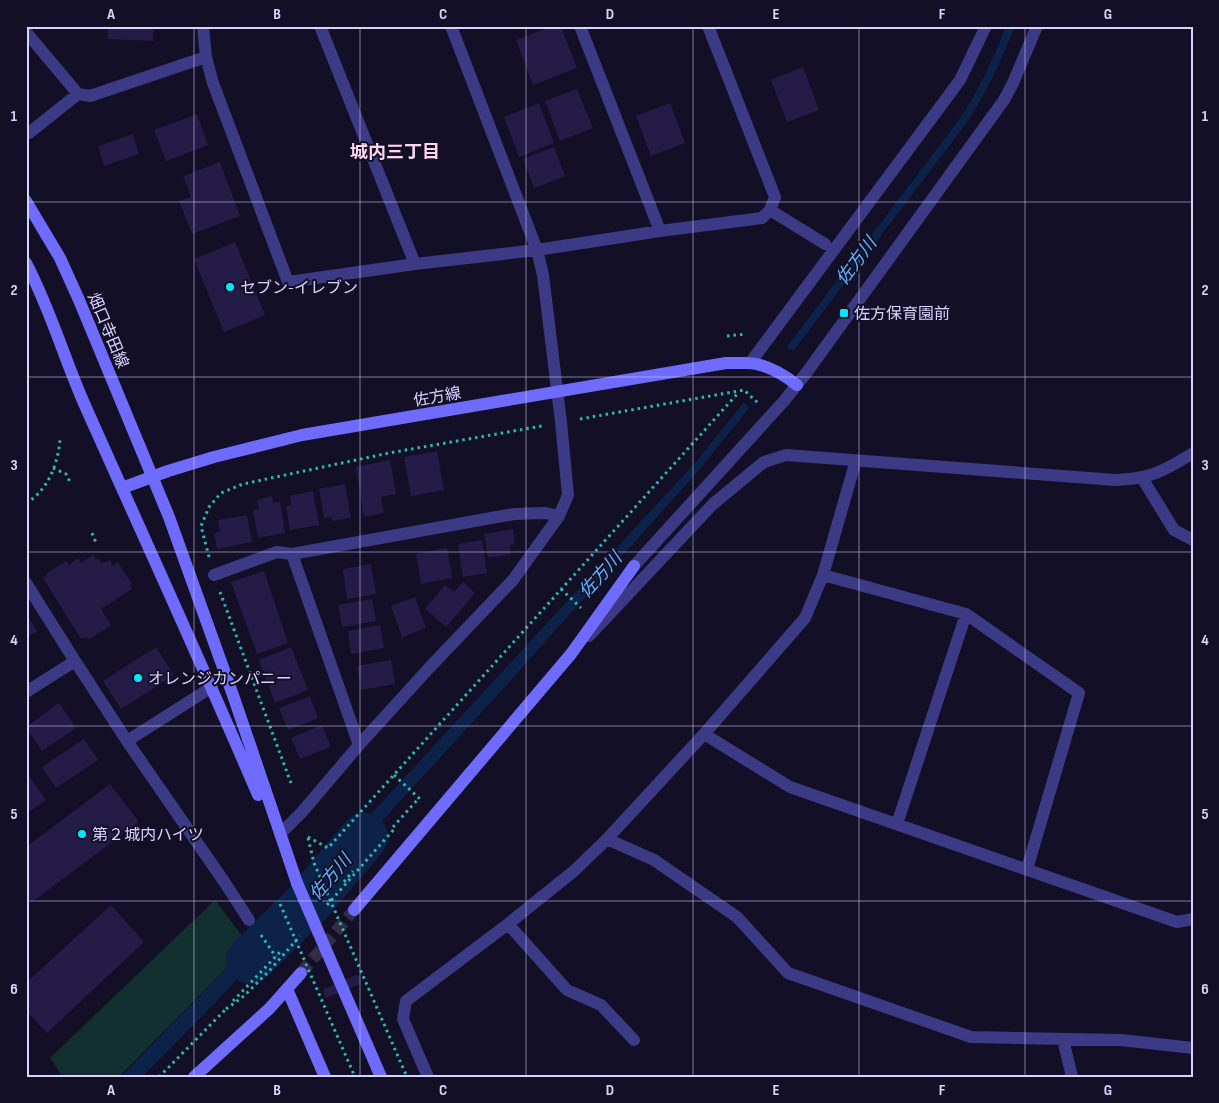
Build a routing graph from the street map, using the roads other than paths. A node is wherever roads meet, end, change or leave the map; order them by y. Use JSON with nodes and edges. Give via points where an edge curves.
{"nodes":[{"id":1,"x":202,"y":26,"type":"edge"},
{"id":2,"x":320,"y":26,"type":"edge"},
{"id":3,"x":451,"y":26,"type":"edge"},
{"id":4,"x":580,"y":26,"type":"edge"},
{"id":5,"x":708,"y":26,"type":"edge"},
{"id":6,"x":986,"y":26,"type":"edge"},
{"id":7,"x":1036,"y":26,"type":"edge"},
{"id":8,"x":26,"y":32,"type":"edge"},
{"id":9,"x":206,"y":57,"type":"junction"},
{"id":10,"x":78,"y":94,"type":"junction"},
{"id":11,"x":29,"y":133,"type":"dead end"},
{"id":12,"x":26,"y":200,"type":"edge"},
{"id":13,"x":770,"y":210,"type":"junction"},
{"id":14,"x":660,"y":231,"type":"junction"},
{"id":15,"x":826,"y":244,"type":"dead end"},
{"id":16,"x":538,"y":250,"type":"junction"},
{"id":17,"x":26,"y":263,"type":"edge"},
{"id":18,"x":415,"y":264,"type":"junction"},
{"id":19,"x":755,"y":364,"type":"junction"},
{"id":20,"x":794,"y":383,"type":"junction"},
{"id":21,"x":556,"y":392,"type":"junction"},
{"id":22,"x":1193,"y":453,"type":"edge"},
{"id":23,"x":856,"y":460,"type":"junction"},
{"id":24,"x":152,"y":477,"type":"junction"},
{"id":25,"x":1142,"y":478,"type":"junction"},
{"id":26,"x":122,"y":488,"type":"junction"},
{"id":27,"x":560,"y":516,"type":"junction"},
{"id":28,"x":1193,"y":540,"type":"edge"},
{"id":29,"x":292,"y":554,"type":"junction"},
{"id":30,"x":214,"y":575,"type":"road end"},
{"id":31,"x":822,"y":575,"type":"junction"},
{"id":32,"x":26,"y":583,"type":"edge"},
{"id":33,"x":966,"y":614,"type":"junction"},
{"id":34,"x":75,"y":661,"type":"junction"},
{"id":35,"x":559,"y":668,"type":"junction"},
{"id":36,"x":212,"y":687,"type":"junction"},
{"id":37,"x":26,"y":692,"type":"edge"},
{"id":38,"x":704,"y":734,"type":"junction"},
{"id":39,"x":127,"y":742,"type":"junction"},
{"id":40,"x":359,"y":745,"type":"junction"},
{"id":41,"x":897,"y":824,"type":"junction"},
{"id":42,"x":280,"y":834,"type":"junction"},
{"id":43,"x":607,"y":839,"type":"junction"},
{"id":44,"x":1026,"y":869,"type":"junction"},
{"id":45,"x":297,"y":883,"type":"junction"},
{"id":46,"x":354,"y":910,"type":"tunnel mouth"},
{"id":47,"x":1193,"y":919,"type":"edge"},
{"id":48,"x":248,"y":920,"type":"road end"},
{"id":49,"x":508,"y":924,"type":"junction"},
{"id":50,"x":300,"y":973,"type":"tunnel mouth"},
{"id":51,"x":287,"y":989,"type":"junction"},
{"id":52,"x":1062,"y":1039,"type":"junction"},
{"id":53,"x":634,"y":1040,"type":"dead end"},
{"id":54,"x":1193,"y":1048,"type":"edge"},
{"id":55,"x":194,"y":1077,"type":"edge"},
{"id":56,"x":325,"y":1077,"type":"edge"},
{"id":57,"x":381,"y":1077,"type":"edge"},
{"id":58,"x":428,"y":1077,"type":"edge"},
{"id":59,"x":1072,"y":1077,"type":"edge"}],
"edges":[{"from":1,"to":9,"type":"street"},
{"from":2,"to":18,"type":"street"},
{"from":3,"to":16,"type":"street"},
{"from":4,"to":14,"type":"street"},
{"from":5,"to":13,"type":"street","via":[[775,197]]},
{"from":6,"to":19,"type":"street","via":[[960,80]]},
{"from":7,"to":20,"type":"street","via":[[1004,100]]},
{"from":8,"to":10,"type":"street"},
{"from":9,"to":10,"type":"street","via":[[90,96]]},
{"from":9,"to":18,"type":"street","via":[[288,282]]},
{"from":10,"to":11,"type":"street"},
{"from":12,"to":24,"type":"street","name":"畑口寺田線","via":[[64,266]]},
{"from":13,"to":14,"type":"street","via":[[762,218]]},
{"from":13,"to":15,"type":"street"},
{"from":14,"to":16,"type":"street"},
{"from":16,"to":18,"type":"street"},
{"from":16,"to":21,"type":"street"},
{"from":17,"to":26,"type":"street"},
{"from":19,"to":20,"type":"street","via":[[772,369]]},
{"from":19,"to":21,"type":"street","name":"佐方線","via":[[731,363]]},
{"from":20,"to":35,"type":"street","via":[[784,402],[634,566]]},
{"from":21,"to":24,"type":"street","name":"佐方線","via":[[302,435],[214,457]]},
{"from":21,"to":27,"type":"street","via":[[568,495]]},
{"from":22,"to":25,"type":"street","via":[[1155,475]]},
{"from":23,"to":25,"type":"street","via":[[1115,480]]},
{"from":23,"to":31,"type":"street"},
{"from":23,"to":35,"type":"street","via":[[786,455],[764,462],[713,504]]},
{"from":24,"to":26,"type":"street","name":"佐方線"},
{"from":24,"to":42,"type":"street","name":"畑口寺田線"},
{"from":25,"to":28,"type":"street","via":[[1174,530]]},
{"from":26,"to":36,"type":"street"},
{"from":27,"to":29,"type":"street","via":[[514,514]]},
{"from":27,"to":40,"type":"street","via":[[513,580]]},
{"from":29,"to":30,"type":"street","via":[[277,552]]},
{"from":29,"to":40,"type":"street"},
{"from":31,"to":33,"type":"street"},
{"from":31,"to":38,"type":"street","via":[[805,618]]},
{"from":32,"to":34,"type":"street"},
{"from":33,"to":41,"type":"street"},
{"from":33,"to":44,"type":"street","via":[[1079,693]]},
{"from":34,"to":37,"type":"street"},
{"from":34,"to":39,"type":"street"},
{"from":35,"to":46,"type":"street"},
{"from":36,"to":39,"type":"street"},
{"from":36,"to":45,"type":"street"},
{"from":38,"to":41,"type":"street","via":[[790,787]]},
{"from":38,"to":43,"type":"street"},
{"from":39,"to":48,"type":"street"},
{"from":40,"to":42,"type":"street"},
{"from":41,"to":44,"type":"street"},
{"from":42,"to":45,"type":"street","name":"畑口寺田線"},
{"from":43,"to":49,"type":"street","via":[[574,871]]},
{"from":43,"to":52,"type":"street","via":[[654,860],[737,917],[788,972],[971,1037]]},
{"from":44,"to":47,"type":"street","via":[[1178,922]]},
{"from":45,"to":57,"type":"street","bridge":true},
{"from":49,"to":53,"type":"street","via":[[567,990],[601,1005]]},
{"from":49,"to":58,"type":"street","via":[[406,1001],[403,1019]]},
{"from":50,"to":51,"type":"street"},
{"from":51,"to":55,"type":"street"},
{"from":51,"to":56,"type":"street"},
{"from":52,"to":54,"type":"street","via":[[1121,1040]]},
{"from":52,"to":59,"type":"street"}]}
